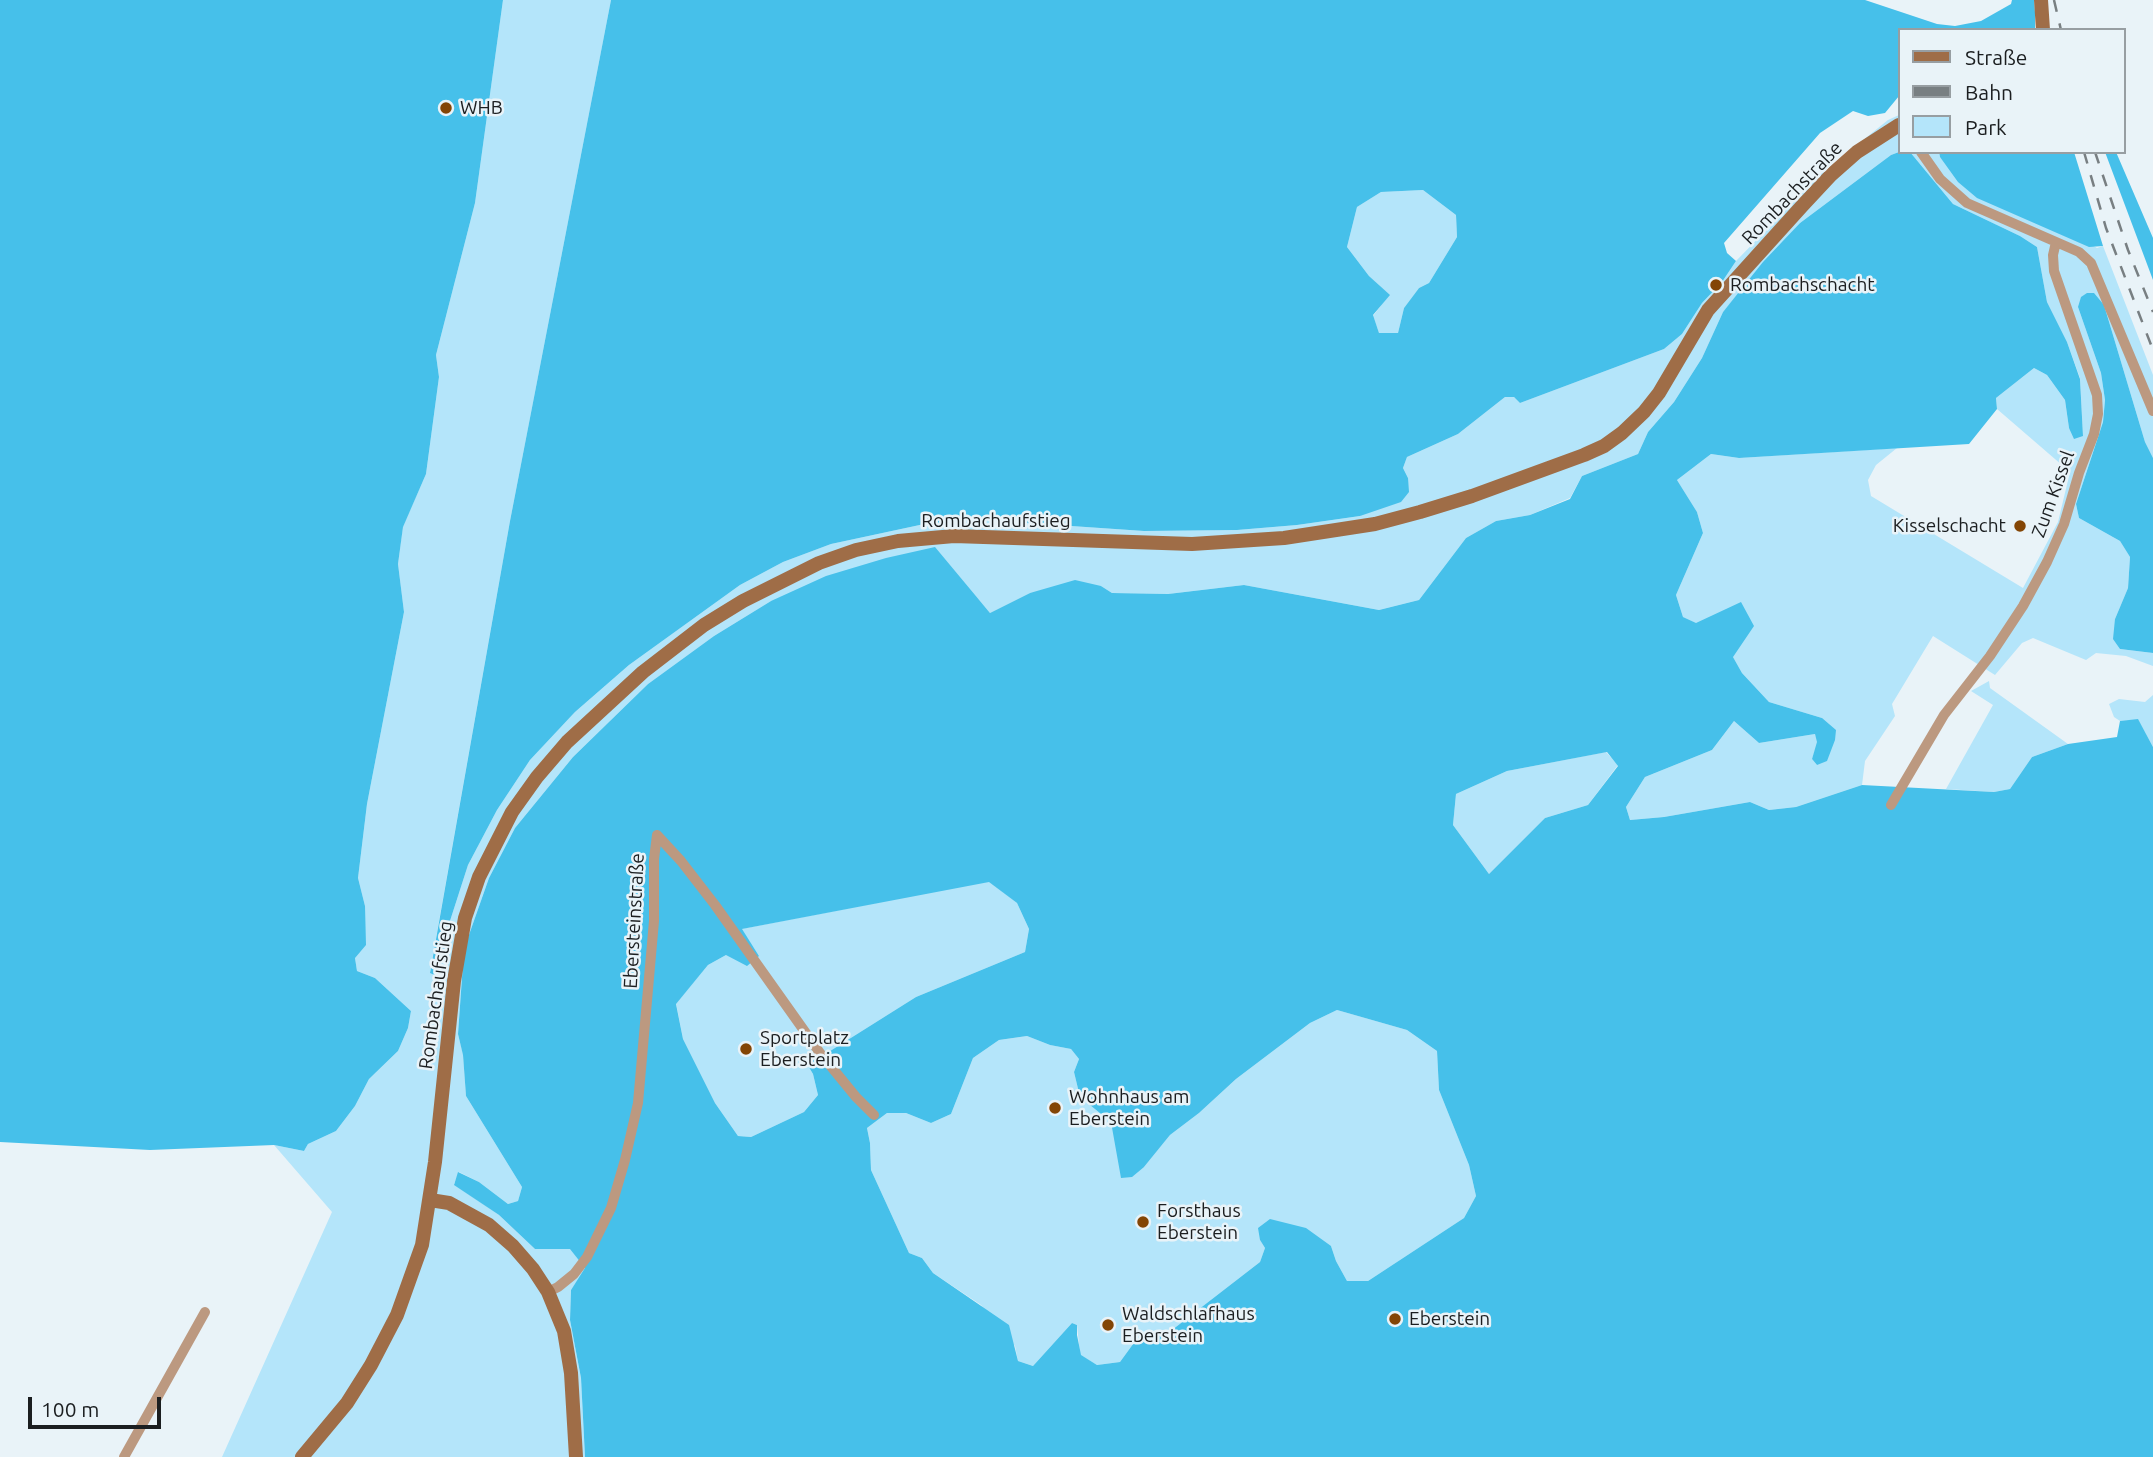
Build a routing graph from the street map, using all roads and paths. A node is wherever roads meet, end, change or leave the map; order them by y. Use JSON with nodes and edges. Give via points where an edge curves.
{"nodes":[{"id":1,"x":2041,"y":0,"type":"edge"},
{"id":2,"x":2043,"y":28,"type":"edge"},
{"id":3,"x":1898,"y":126,"type":"edge"},
{"id":4,"x":1922,"y":154,"type":"edge"},
{"id":5,"x":2056,"y":242,"type":"junction"},
{"id":6,"x":1720,"y":296,"type":"joint"},
{"id":7,"x":2153,"y":411,"type":"edge"},
{"id":8,"x":1891,"y":805,"type":"dead end"},
{"id":9,"x":873,"y":1114,"type":"dead end"},
{"id":10,"x":430,"y":1200,"type":"junction"},
{"id":11,"x":548,"y":1292,"type":"junction"},
{"id":12,"x":205,"y":1312,"type":"dead end"},
{"id":13,"x":124,"y":1457,"type":"edge"},
{"id":14,"x":302,"y":1457,"type":"edge"},
{"id":15,"x":576,"y":1457,"type":"edge"}],
"edges":[{"from":1,"to":2,"type":"main road"},
{"from":3,"to":6,"type":"main road","name":"Rombachstraße","via":[[1831,175]]},
{"from":4,"to":5,"type":"street","via":[[1940,179],[1967,203]]},
{"from":5,"to":7,"type":"street","via":[[2091,263]]},
{"from":5,"to":8,"type":"street","name":"Zum Kissel","via":[[2054,271],[2097,395],[2094,434],[2064,524],[2023,606],[1944,715]]},
{"from":6,"to":10,"type":"main road","name":"Rombachaufstieg","via":[[1659,393],[1622,433],[1584,455],[1472,496],[1375,524],[1256,541],[1192,544],[954,536],[898,541],[819,563],[704,625],[643,672],[567,742],[512,812],[493,846],[465,919]]},
{"from":9,"to":11,"type":"street","name":"Ebersteinstraße","via":[[820,1053],[698,883],[657,835],[638,1103],[625,1160],[611,1208],[587,1256],[574,1274]]},
{"from":10,"to":11,"type":"main road","via":[[449,1203],[489,1226],[513,1246]]},
{"from":10,"to":14,"type":"main road","name":"Rombachaufstieg","via":[[410,1283],[383,1345],[347,1402]]},
{"from":11,"to":15,"type":"main road","via":[[564,1331]]},
{"from":12,"to":13,"type":"street"}]}
